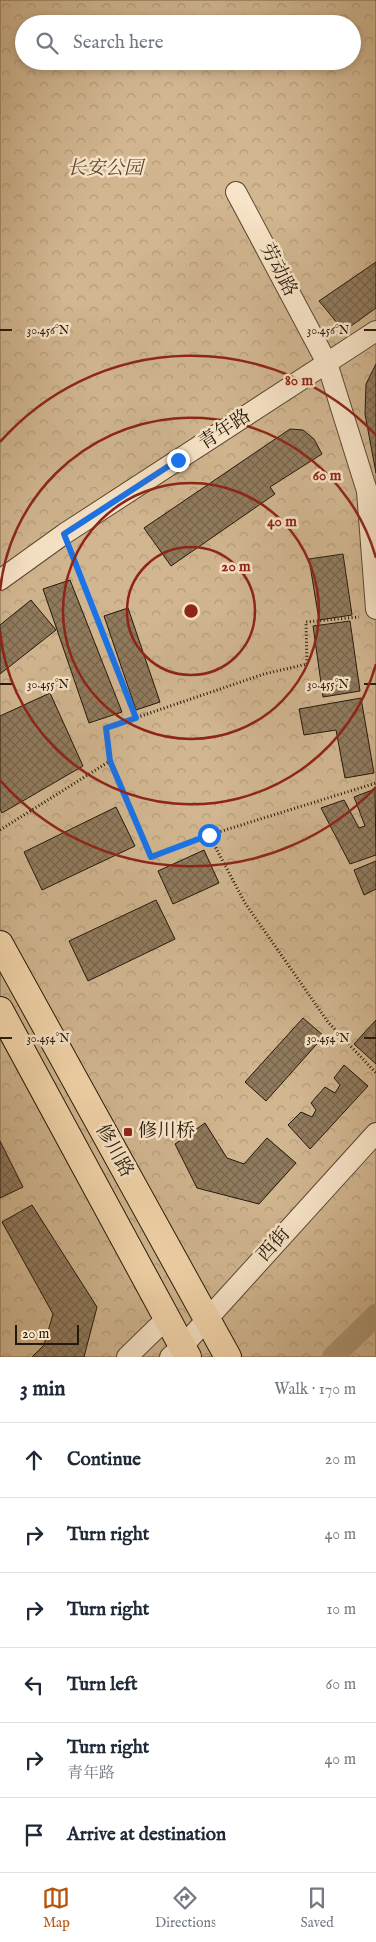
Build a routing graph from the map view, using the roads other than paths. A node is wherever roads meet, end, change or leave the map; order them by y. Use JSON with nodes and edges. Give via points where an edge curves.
{"nodes":[{"id":1,"x":236,"y":192,"type":"dead end"},
{"id":2,"x":376,"y":331,"type":"edge"},
{"id":3,"x":327,"y":363,"type":"junction"},
{"id":4,"x":0,"y":580,"type":"edge"},
{"id":5,"x":372,"y":612,"type":"edge"},
{"id":6,"x":0,"y":944,"type":"edge"},
{"id":7,"x":0,"y":1010,"type":"edge"},
{"id":8,"x":376,"y":1133,"type":"edge"},
{"id":9,"x":166,"y":1319,"type":"junction"},
{"id":10,"x":207,"y":1319,"type":"junction"},
{"id":11,"x":180,"y":1354,"type":"edge"},
{"id":12,"x":127,"y":1357,"type":"edge"},
{"id":13,"x":228,"y":1357,"type":"edge"}],
"edges":[{"from":1,"to":3,"type":"street","name":"劳动路"},
{"from":2,"to":3,"type":"street","name":"青年路"},
{"from":3,"to":4,"type":"street","name":"青年路","via":[[64,534]]},
{"from":3,"to":5,"type":"street","name":"劳动路","via":[[366,491]]},
{"from":6,"to":10,"type":"main road","name":"修川路"},
{"from":7,"to":9,"type":"main road","name":"修川路"},
{"from":8,"to":10,"type":"street","name":"西街"},
{"from":9,"to":11,"type":"main road","name":"修川路"},
{"from":9,"to":12,"type":"street"},
{"from":10,"to":11,"type":"street","name":"西街"},
{"from":10,"to":13,"type":"main road","name":"修川路"}]}
